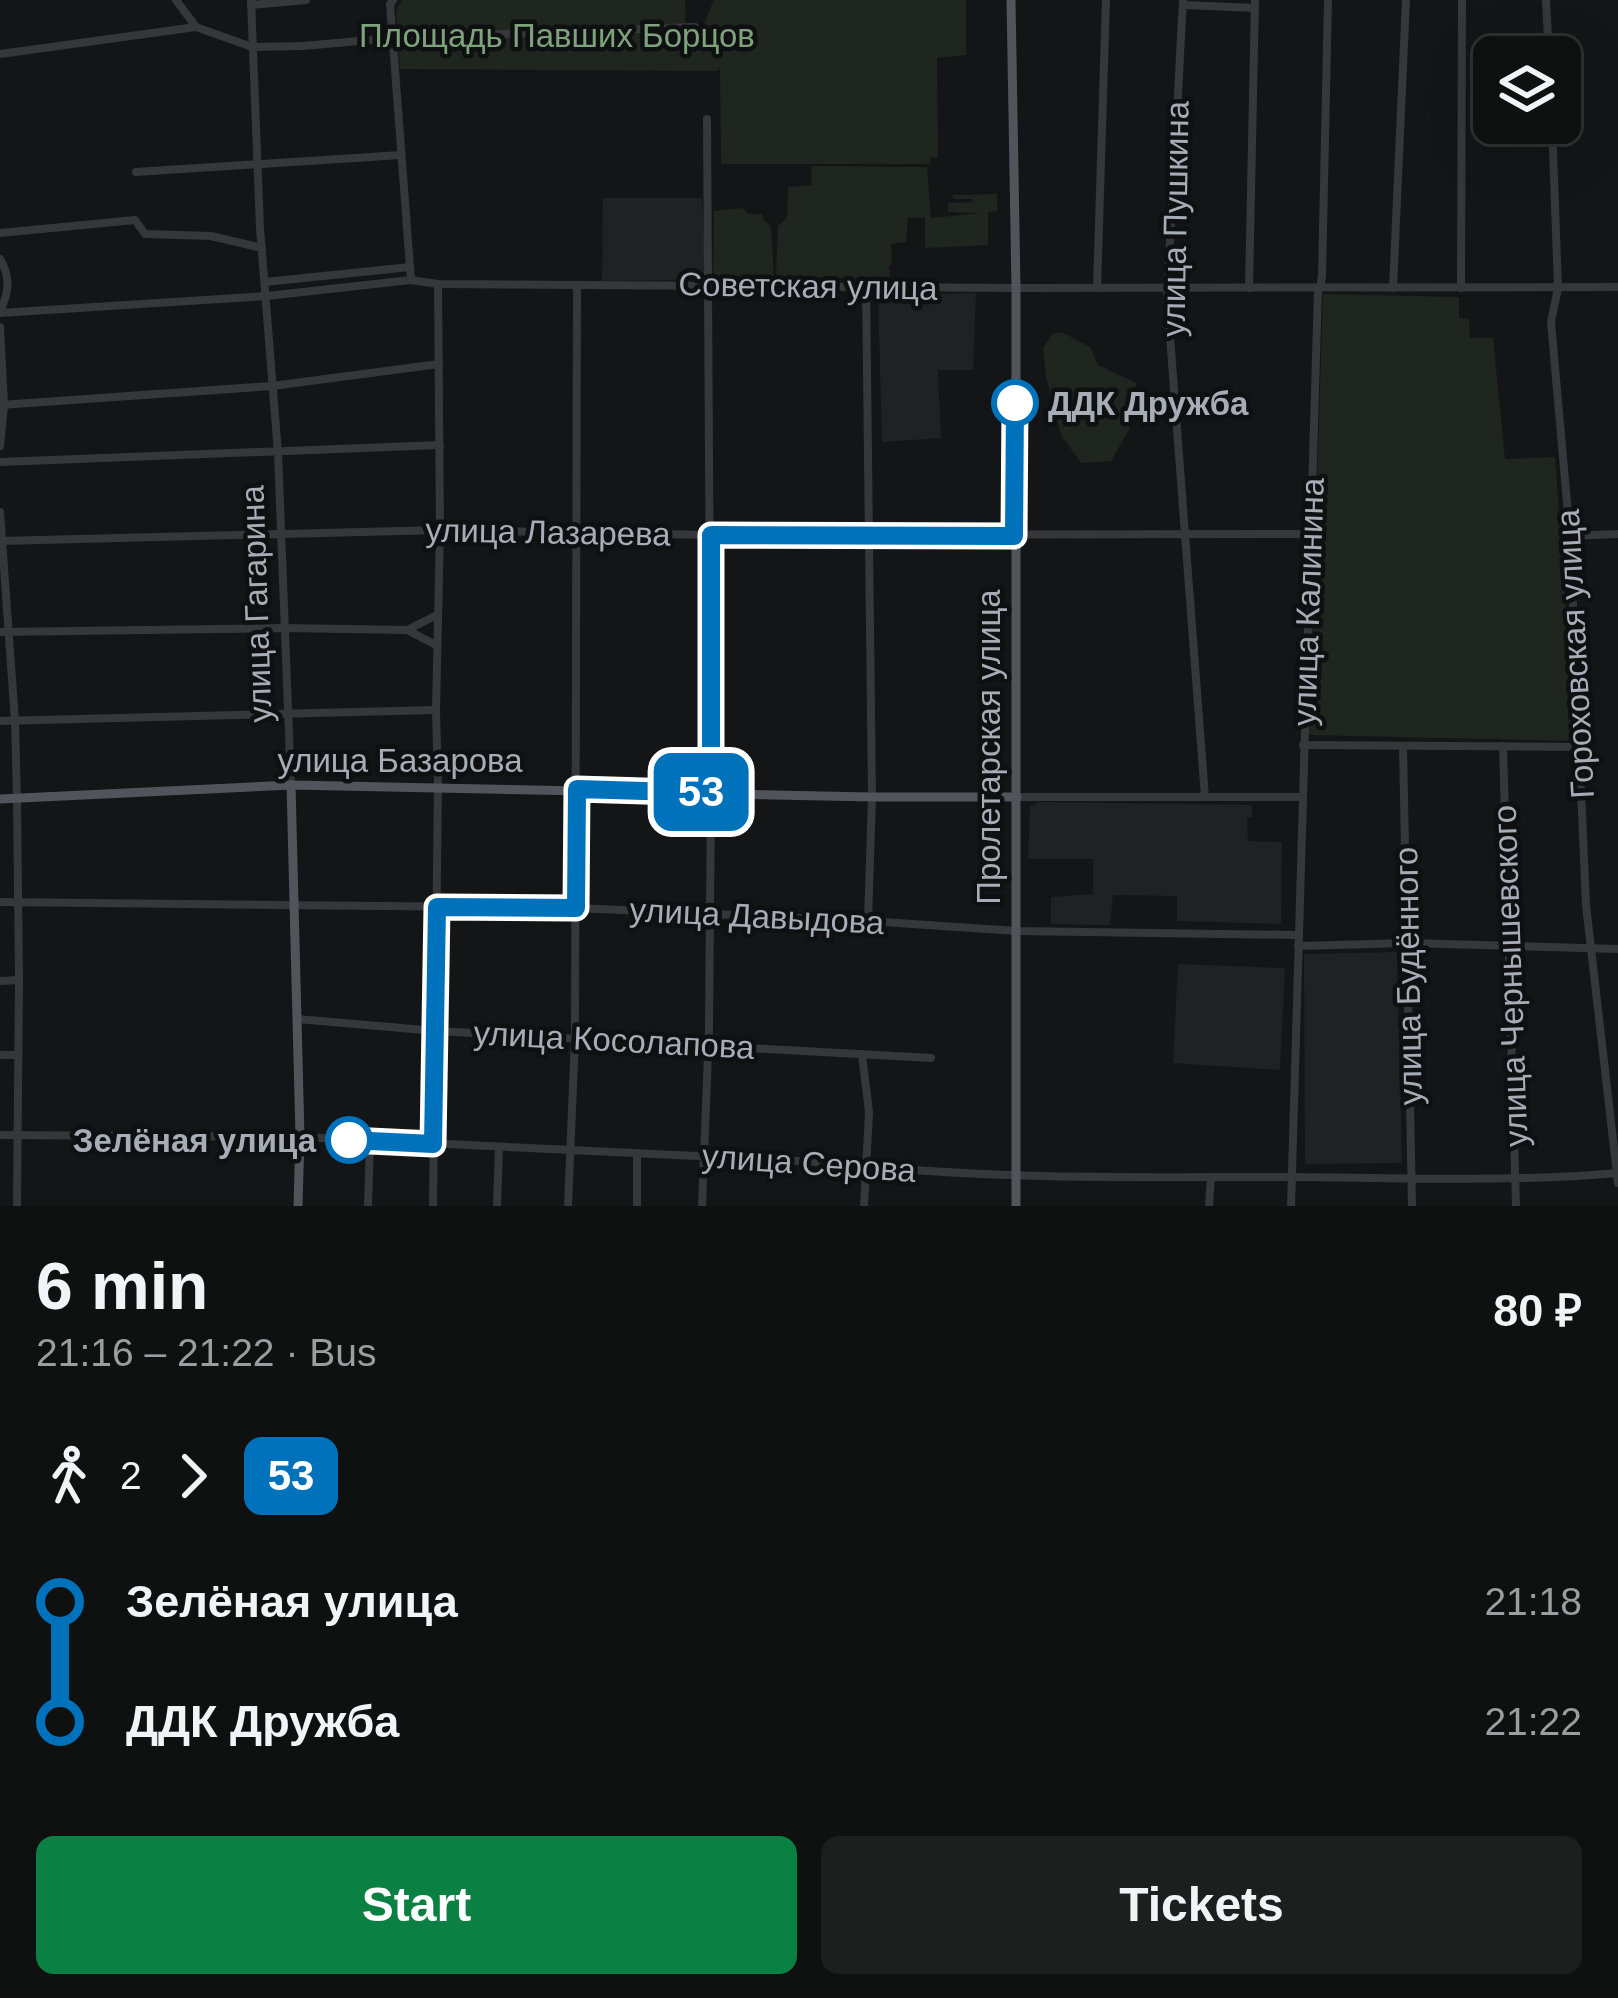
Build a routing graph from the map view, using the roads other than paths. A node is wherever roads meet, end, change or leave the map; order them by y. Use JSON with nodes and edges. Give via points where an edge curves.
{"nodes":[{"id":1,"x":176,"y":0,"type":"edge"},
{"id":2,"x":306,"y":0,"type":"edge"},
{"id":3,"x":1011,"y":0,"type":"edge"},
{"id":4,"x":1106,"y":0,"type":"edge"},
{"id":5,"x":1328,"y":0,"type":"edge"},
{"id":6,"x":1406,"y":0,"type":"edge"},
{"id":7,"x":1462,"y":0,"type":"edge"},
{"id":8,"x":1546,"y":0,"type":"edge"},
{"id":9,"x":251,"y":2,"type":"edge"},
{"id":10,"x":391,"y":2,"type":"edge"},
{"id":11,"x":1183,"y":2,"type":"edge"},
{"id":12,"x":1255,"y":4,"type":"edge"},
{"id":13,"x":196,"y":27,"type":"junction"},
{"id":14,"x":695,"y":27,"type":"dead end"},
{"id":15,"x":1548,"y":36,"type":"edge"},
{"id":16,"x":392,"y":38,"type":"junction"},
{"id":17,"x":252,"y":47,"type":"junction"},
{"id":18,"x":0,"y":52,"type":"edge"},
{"id":19,"x":707,"y":119,"type":"dead end"},
{"id":20,"x":1553,"y":144,"type":"edge"},
{"id":21,"x":401,"y":155,"type":"junction"},
{"id":22,"x":258,"y":162,"type":"junction"},
{"id":23,"x":136,"y":172,"type":"dead end"},
{"id":24,"x":0,"y":233,"type":"edge"},
{"id":25,"x":262,"y":248,"type":"junction"},
{"id":26,"x":0,"y":259,"type":"edge"},
{"id":27,"x":410,"y":267,"type":"junction"},
{"id":28,"x":411,"y":280,"type":"junction"},
{"id":29,"x":265,"y":282,"type":"junction"},
{"id":30,"x":438,"y":284,"type":"junction"},
{"id":31,"x":577,"y":285,"type":"junction"},
{"id":32,"x":710,"y":285,"type":"junction"},
{"id":33,"x":866,"y":285,"type":"junction"},
{"id":34,"x":1618,"y":286,"type":"edge"},
{"id":35,"x":1097,"y":288,"type":"junction"},
{"id":36,"x":1168,"y":288,"type":"junction"},
{"id":37,"x":1249,"y":288,"type":"junction"},
{"id":38,"x":1320,"y":288,"type":"junction"},
{"id":39,"x":1393,"y":288,"type":"junction"},
{"id":40,"x":1461,"y":288,"type":"junction"},
{"id":41,"x":1558,"y":288,"type":"junction"},
{"id":42,"x":1016,"y":289,"type":"junction"},
{"id":43,"x":267,"y":296,"type":"junction"},
{"id":44,"x":0,"y":312,"type":"edge"},
{"id":45,"x":0,"y":327,"type":"edge"},
{"id":46,"x":439,"y":364,"type":"junction"},
{"id":47,"x":272,"y":386,"type":"junction"},
{"id":48,"x":2,"y":405,"type":"edge"},
{"id":49,"x":0,"y":446,"type":"edge"},
{"id":50,"x":440,"y":446,"type":"junction"},
{"id":51,"x":278,"y":453,"type":"junction"},
{"id":52,"x":0,"y":462,"type":"edge"},
{"id":53,"x":0,"y":512,"type":"edge"},
{"id":54,"x":440,"y":530,"type":"junction"},
{"id":55,"x":577,"y":531,"type":"junction"},
{"id":56,"x":280,"y":533,"type":"junction"},
{"id":57,"x":1312,"y":534,"type":"junction"},
{"id":58,"x":1618,"y":534,"type":"edge"},
{"id":59,"x":711,"y":535,"type":"junction"},
{"id":60,"x":1186,"y":535,"type":"junction"},
{"id":61,"x":868,"y":536,"type":"junction"},
{"id":62,"x":1014,"y":536,"type":"junction"},
{"id":63,"x":1570,"y":536,"type":"junction"},
{"id":64,"x":0,"y":541,"type":"edge"},
{"id":65,"x":437,"y":615,"type":"junction"},
{"id":66,"x":284,"y":628,"type":"junction"},
{"id":67,"x":407,"y":630,"type":"junction"},
{"id":68,"x":4,"y":632,"type":"edge"},
{"id":69,"x":436,"y":645,"type":"junction"},
{"id":70,"x":436,"y":710,"type":"junction"},
{"id":71,"x":287,"y":713,"type":"junction"},
{"id":72,"x":0,"y":721,"type":"edge"},
{"id":73,"x":15,"y":721,"type":"junction"},
{"id":74,"x":1303,"y":745,"type":"junction"},
{"id":75,"x":1403,"y":746,"type":"junction"},
{"id":76,"x":1503,"y":746,"type":"junction"},
{"id":77,"x":1581,"y":747,"type":"junction"},
{"id":78,"x":291,"y":785,"type":"junction"},
{"id":79,"x":438,"y":786,"type":"junction"},
{"id":80,"x":577,"y":789,"type":"junction"},
{"id":81,"x":711,"y":793,"type":"junction"},
{"id":82,"x":872,"y":797,"type":"junction"},
{"id":83,"x":1017,"y":797,"type":"junction"},
{"id":84,"x":1205,"y":797,"type":"junction"},
{"id":85,"x":1302,"y":797,"type":"junction"},
{"id":86,"x":17,"y":798,"type":"junction"},
{"id":87,"x":0,"y":799,"type":"edge"},
{"id":88,"x":0,"y":902,"type":"edge"},
{"id":89,"x":17,"y":902,"type":"junction"},
{"id":90,"x":294,"y":903,"type":"junction"},
{"id":91,"x":437,"y":907,"type":"junction"},
{"id":92,"x":576,"y":908,"type":"junction"},
{"id":93,"x":710,"y":912,"type":"junction"},
{"id":94,"x":868,"y":921,"type":"junction"},
{"id":95,"x":1016,"y":931,"type":"junction"},
{"id":96,"x":1298,"y":940,"type":"junction"},
{"id":97,"x":1408,"y":943,"type":"junction"},
{"id":98,"x":1508,"y":945,"type":"junction"},
{"id":99,"x":1592,"y":949,"type":"junction"},
{"id":100,"x":1618,"y":949,"type":"edge"},
{"id":101,"x":19,"y":980,"type":"junction"},
{"id":102,"x":0,"y":981,"type":"edge"},
{"id":103,"x":297,"y":1019,"type":"junction"},
{"id":104,"x":436,"y":1031,"type":"junction"},
{"id":105,"x":575,"y":1038,"type":"junction"},
{"id":106,"x":709,"y":1044,"type":"junction"},
{"id":107,"x":862,"y":1054,"type":"junction"},
{"id":108,"x":0,"y":1055,"type":"edge"},
{"id":109,"x":18,"y":1055,"type":"junction"},
{"id":110,"x":931,"y":1058,"type":"dead end"},
{"id":111,"x":18,"y":1134,"type":"junction"},
{"id":112,"x":0,"y":1135,"type":"edge"},
{"id":113,"x":300,"y":1137,"type":"junction"},
{"id":114,"x":370,"y":1141,"type":"junction"},
{"id":115,"x":433,"y":1144,"type":"junction"},
{"id":116,"x":499,"y":1147,"type":"junction"},
{"id":117,"x":570,"y":1150,"type":"junction"},
{"id":118,"x":637,"y":1153,"type":"junction"},
{"id":119,"x":704,"y":1156,"type":"junction"},
{"id":120,"x":867,"y":1166,"type":"junction"},
{"id":121,"x":1016,"y":1174,"type":"junction"},
{"id":122,"x":1210,"y":1177,"type":"junction"},
{"id":123,"x":1292,"y":1177,"type":"junction"},
{"id":124,"x":1617,"y":1177,"type":"edge"},
{"id":125,"x":1516,"y":1179,"type":"junction"},
{"id":126,"x":1412,"y":1180,"type":"junction"},
{"id":127,"x":17,"y":1206,"type":"edge"},
{"id":128,"x":298,"y":1206,"type":"edge"},
{"id":129,"x":368,"y":1206,"type":"edge"},
{"id":130,"x":433,"y":1206,"type":"edge"},
{"id":131,"x":497,"y":1206,"type":"edge"},
{"id":132,"x":568,"y":1206,"type":"edge"},
{"id":133,"x":637,"y":1206,"type":"edge"},
{"id":134,"x":702,"y":1206,"type":"edge"},
{"id":135,"x":864,"y":1206,"type":"edge"},
{"id":136,"x":1016,"y":1206,"type":"edge"},
{"id":137,"x":1210,"y":1206,"type":"edge"},
{"id":138,"x":1291,"y":1206,"type":"edge"},
{"id":139,"x":1412,"y":1206,"type":"edge"},
{"id":140,"x":1516,"y":1206,"type":"edge"}],
"edges":[{"from":1,"to":13,"type":"street"},
{"from":2,"to":9,"type":"street"},
{"from":3,"to":42,"type":"main road","name":"Пролетарская улица"},
{"from":4,"to":35,"type":"street"},
{"from":5,"to":38,"type":"street","name":"улица Калинина"},
{"from":6,"to":39,"type":"street"},
{"from":7,"to":40,"type":"street"},
{"from":8,"to":15,"type":"street"},
{"from":9,"to":17,"type":"street","name":"улица Гагарина"},
{"from":10,"to":16,"type":"street"},
{"from":11,"to":12,"type":"street"},
{"from":11,"to":36,"type":"street","name":"улица Пушкина"},
{"from":12,"to":37,"type":"street"},
{"from":13,"to":17,"type":"street"},
{"from":13,"to":18,"type":"street"},
{"from":14,"to":16,"type":"street"},
{"from":16,"to":17,"type":"street"},
{"from":16,"to":21,"type":"street"},
{"from":17,"to":22,"type":"street","name":"улица Гагарина"},
{"from":19,"to":32,"type":"street"},
{"from":20,"to":41,"type":"street","name":"Гороховская улица"},
{"from":21,"to":22,"type":"street"},
{"from":21,"to":27,"type":"street"},
{"from":22,"to":23,"type":"street"},
{"from":22,"to":25,"type":"street","name":"улица Гагарина"},
{"from":24,"to":25,"type":"street","via":[[135,220],[145,234]]},
{"from":25,"to":29,"type":"street","name":"улица Гагарина"},
{"from":26,"to":44,"type":"street","via":[[8,293]]},
{"from":27,"to":28,"type":"street"},
{"from":27,"to":29,"type":"street"},
{"from":28,"to":30,"type":"street","name":"Советская улица"},
{"from":28,"to":43,"type":"street","name":"Советская улица"},
{"from":29,"to":43,"type":"street","name":"улица Гагарина"},
{"from":30,"to":31,"type":"street","name":"Советская улица"},
{"from":30,"to":46,"type":"street"},
{"from":31,"to":32,"type":"street","name":"Советская улица"},
{"from":31,"to":55,"type":"street"},
{"from":32,"to":33,"type":"street","name":"Советская улица"},
{"from":32,"to":59,"type":"street"},
{"from":33,"to":42,"type":"street","name":"Советская улица"},
{"from":33,"to":61,"type":"street"},
{"from":34,"to":41,"type":"street","name":"Советская улица"},
{"from":35,"to":36,"type":"street","name":"Советская улица"},
{"from":35,"to":42,"type":"street","name":"Советская улица"},
{"from":36,"to":37,"type":"street","name":"Советская улица"},
{"from":36,"to":60,"type":"street","name":"улица Пушкина"},
{"from":37,"to":38,"type":"street","name":"Советская улица"},
{"from":38,"to":39,"type":"street","name":"Советская улица"},
{"from":38,"to":57,"type":"street","name":"улица Калинина"},
{"from":39,"to":40,"type":"street","name":"Советская улица"},
{"from":40,"to":41,"type":"street","name":"Советская улица"},
{"from":41,"to":63,"type":"street","name":"Гороховская улица","via":[[1552,322]]},
{"from":42,"to":62,"type":"main road","name":"Пролетарская улица"},
{"from":43,"to":44,"type":"street","name":"Советская улица"},
{"from":43,"to":47,"type":"street","name":"улица Гагарина"},
{"from":45,"to":48,"type":"street"},
{"from":46,"to":47,"type":"street"},
{"from":46,"to":50,"type":"street"},
{"from":47,"to":48,"type":"street"},
{"from":47,"to":51,"type":"street","name":"улица Гагарина"},
{"from":48,"to":49,"type":"street"},
{"from":50,"to":51,"type":"street"},
{"from":50,"to":54,"type":"street"},
{"from":51,"to":52,"type":"street"},
{"from":51,"to":56,"type":"street","name":"улица Гагарина"},
{"from":53,"to":64,"type":"street"},
{"from":54,"to":55,"type":"street","name":"улица Лазарева"},
{"from":54,"to":56,"type":"street","name":"улица Лазарева"},
{"from":54,"to":65,"type":"street"},
{"from":55,"to":59,"type":"street","name":"улица Лазарева"},
{"from":55,"to":80,"type":"street"},
{"from":56,"to":64,"type":"street","name":"улица Лазарева"},
{"from":56,"to":66,"type":"street","name":"улица Гагарина"},
{"from":57,"to":60,"type":"street","name":"улица Лазарева"},
{"from":57,"to":74,"type":"street","name":"улица Калинина"},
{"from":58,"to":63,"type":"street"},
{"from":59,"to":61,"type":"street","name":"улица Лазарева"},
{"from":59,"to":81,"type":"street"},
{"from":60,"to":62,"type":"street","name":"улица Лазарева"},
{"from":60,"to":84,"type":"street","name":"улица Пушкина"},
{"from":61,"to":62,"type":"street","name":"улица Лазарева"},
{"from":61,"to":82,"type":"street"},
{"from":62,"to":83,"type":"main road","name":"Пролетарская улица"},
{"from":63,"to":77,"type":"street","name":"Гороховская улица"},
{"from":64,"to":68,"type":"street"},
{"from":65,"to":67,"type":"street"},
{"from":65,"to":69,"type":"street"},
{"from":66,"to":67,"type":"street"},
{"from":66,"to":68,"type":"street"},
{"from":66,"to":71,"type":"street","name":"улица Гагарина"},
{"from":67,"to":69,"type":"street"},
{"from":68,"to":73,"type":"street"},
{"from":69,"to":70,"type":"street"},
{"from":70,"to":71,"type":"street"},
{"from":70,"to":79,"type":"street"},
{"from":71,"to":73,"type":"street"},
{"from":71,"to":78,"type":"street","name":"улица Гагарина"},
{"from":72,"to":73,"type":"street"},
{"from":73,"to":86,"type":"street"},
{"from":74,"to":75,"type":"street"},
{"from":74,"to":85,"type":"street","name":"улица Калинина"},
{"from":75,"to":76,"type":"street"},
{"from":75,"to":97,"type":"street","name":"улица Будённого"},
{"from":76,"to":77,"type":"street"},
{"from":76,"to":98,"type":"street","name":"улица Чернышевского"},
{"from":77,"to":99,"type":"street","name":"Гороховская улица"},
{"from":78,"to":79,"type":"main road","name":"улица Базарова"},
{"from":78,"to":86,"type":"main road","name":"улица Базарова"},
{"from":78,"to":90,"type":"main road","name":"улица Гагарина"},
{"from":79,"to":80,"type":"main road","name":"улица Базарова"},
{"from":79,"to":91,"type":"street"},
{"from":80,"to":81,"type":"main road","name":"улица Базарова"},
{"from":80,"to":92,"type":"street"},
{"from":81,"to":82,"type":"main road","name":"улица Базарова"},
{"from":81,"to":93,"type":"street"},
{"from":82,"to":83,"type":"main road","name":"улица Базарова"},
{"from":82,"to":94,"type":"street"},
{"from":83,"to":84,"type":"street"},
{"from":83,"to":95,"type":"main road","name":"Пролетарская улица"},
{"from":84,"to":85,"type":"street"},
{"from":85,"to":96,"type":"street","name":"улица Калинина"},
{"from":86,"to":87,"type":"main road","name":"улица Базарова"},
{"from":86,"to":89,"type":"street"},
{"from":88,"to":89,"type":"street","name":"улица Давыдова"},
{"from":89,"to":90,"type":"street","name":"улица Давыдова"},
{"from":89,"to":101,"type":"street"},
{"from":90,"to":91,"type":"street","name":"улица Давыдова"},
{"from":90,"to":103,"type":"main road","name":"улица Гагарина"},
{"from":91,"to":92,"type":"street","name":"улица Давыдова"},
{"from":91,"to":104,"type":"street"},
{"from":92,"to":93,"type":"street","name":"улица Давыдова"},
{"from":92,"to":105,"type":"street"},
{"from":93,"to":94,"type":"street","name":"улица Давыдова"},
{"from":93,"to":106,"type":"street"},
{"from":94,"to":95,"type":"street","name":"улица Давыдова"},
{"from":95,"to":96,"type":"street","name":"улица Давыдова"},
{"from":95,"to":121,"type":"main road","name":"Пролетарская улица"},
{"from":96,"to":97,"type":"street","name":"улица Давыдова"},
{"from":96,"to":123,"type":"street","name":"улица Калинина"},
{"from":97,"to":98,"type":"street","name":"улица Давыдова"},
{"from":97,"to":126,"type":"street","name":"улица Будённого"},
{"from":98,"to":99,"type":"street","name":"улица Давыдова"},
{"from":98,"to":125,"type":"street","name":"улица Чернышевского"},
{"from":99,"to":100,"type":"street","name":"улица Давыдова"},
{"from":99,"to":124,"type":"street","name":"Гороховская улица"},
{"from":101,"to":102,"type":"street"},
{"from":101,"to":109,"type":"street"},
{"from":103,"to":104,"type":"street","name":"улица Косолапова"},
{"from":103,"to":113,"type":"main road","name":"улица Гагарина"},
{"from":104,"to":105,"type":"street","name":"улица Косолапова"},
{"from":104,"to":115,"type":"street"},
{"from":105,"to":106,"type":"street","name":"улица Косолапова"},
{"from":105,"to":117,"type":"street"},
{"from":106,"to":107,"type":"street","name":"улица Косолапова"},
{"from":106,"to":119,"type":"street"},
{"from":107,"to":110,"type":"street","name":"улица Косолапова"},
{"from":107,"to":120,"type":"street"},
{"from":108,"to":109,"type":"street"},
{"from":109,"to":111,"type":"street"},
{"from":111,"to":112,"type":"street","name":"улица Серова"},
{"from":111,"to":113,"type":"street","name":"улица Серова"},
{"from":111,"to":127,"type":"street"},
{"from":113,"to":114,"type":"street","name":"улица Серова"},
{"from":113,"to":128,"type":"main road","name":"улица Гагарина"},
{"from":114,"to":115,"type":"street","name":"улица Серова"},
{"from":114,"to":129,"type":"street"},
{"from":115,"to":116,"type":"street","name":"улица Серова"},
{"from":115,"to":130,"type":"street"},
{"from":116,"to":117,"type":"street","name":"улица Серова"},
{"from":116,"to":131,"type":"street"},
{"from":117,"to":118,"type":"street","name":"улица Серова"},
{"from":117,"to":132,"type":"street"},
{"from":118,"to":119,"type":"street","name":"улица Серова"},
{"from":118,"to":133,"type":"street"},
{"from":119,"to":120,"type":"street","name":"улица Серова"},
{"from":119,"to":134,"type":"street"},
{"from":120,"to":121,"type":"street","name":"улица Серова"},
{"from":120,"to":135,"type":"street"},
{"from":121,"to":122,"type":"street","name":"улица Серова"},
{"from":121,"to":136,"type":"main road","name":"Пролетарская улица"},
{"from":122,"to":123,"type":"street","name":"улица Серова"},
{"from":122,"to":137,"type":"street"},
{"from":123,"to":126,"type":"street","name":"улица Серова"},
{"from":123,"to":138,"type":"street","name":"улица Калинина"},
{"from":124,"to":125,"type":"street","name":"улица Серова"},
{"from":125,"to":126,"type":"street","name":"улица Серова"},
{"from":125,"to":140,"type":"street","name":"улица Чернышевского"},
{"from":126,"to":139,"type":"street","name":"улица Будённого"}]}
